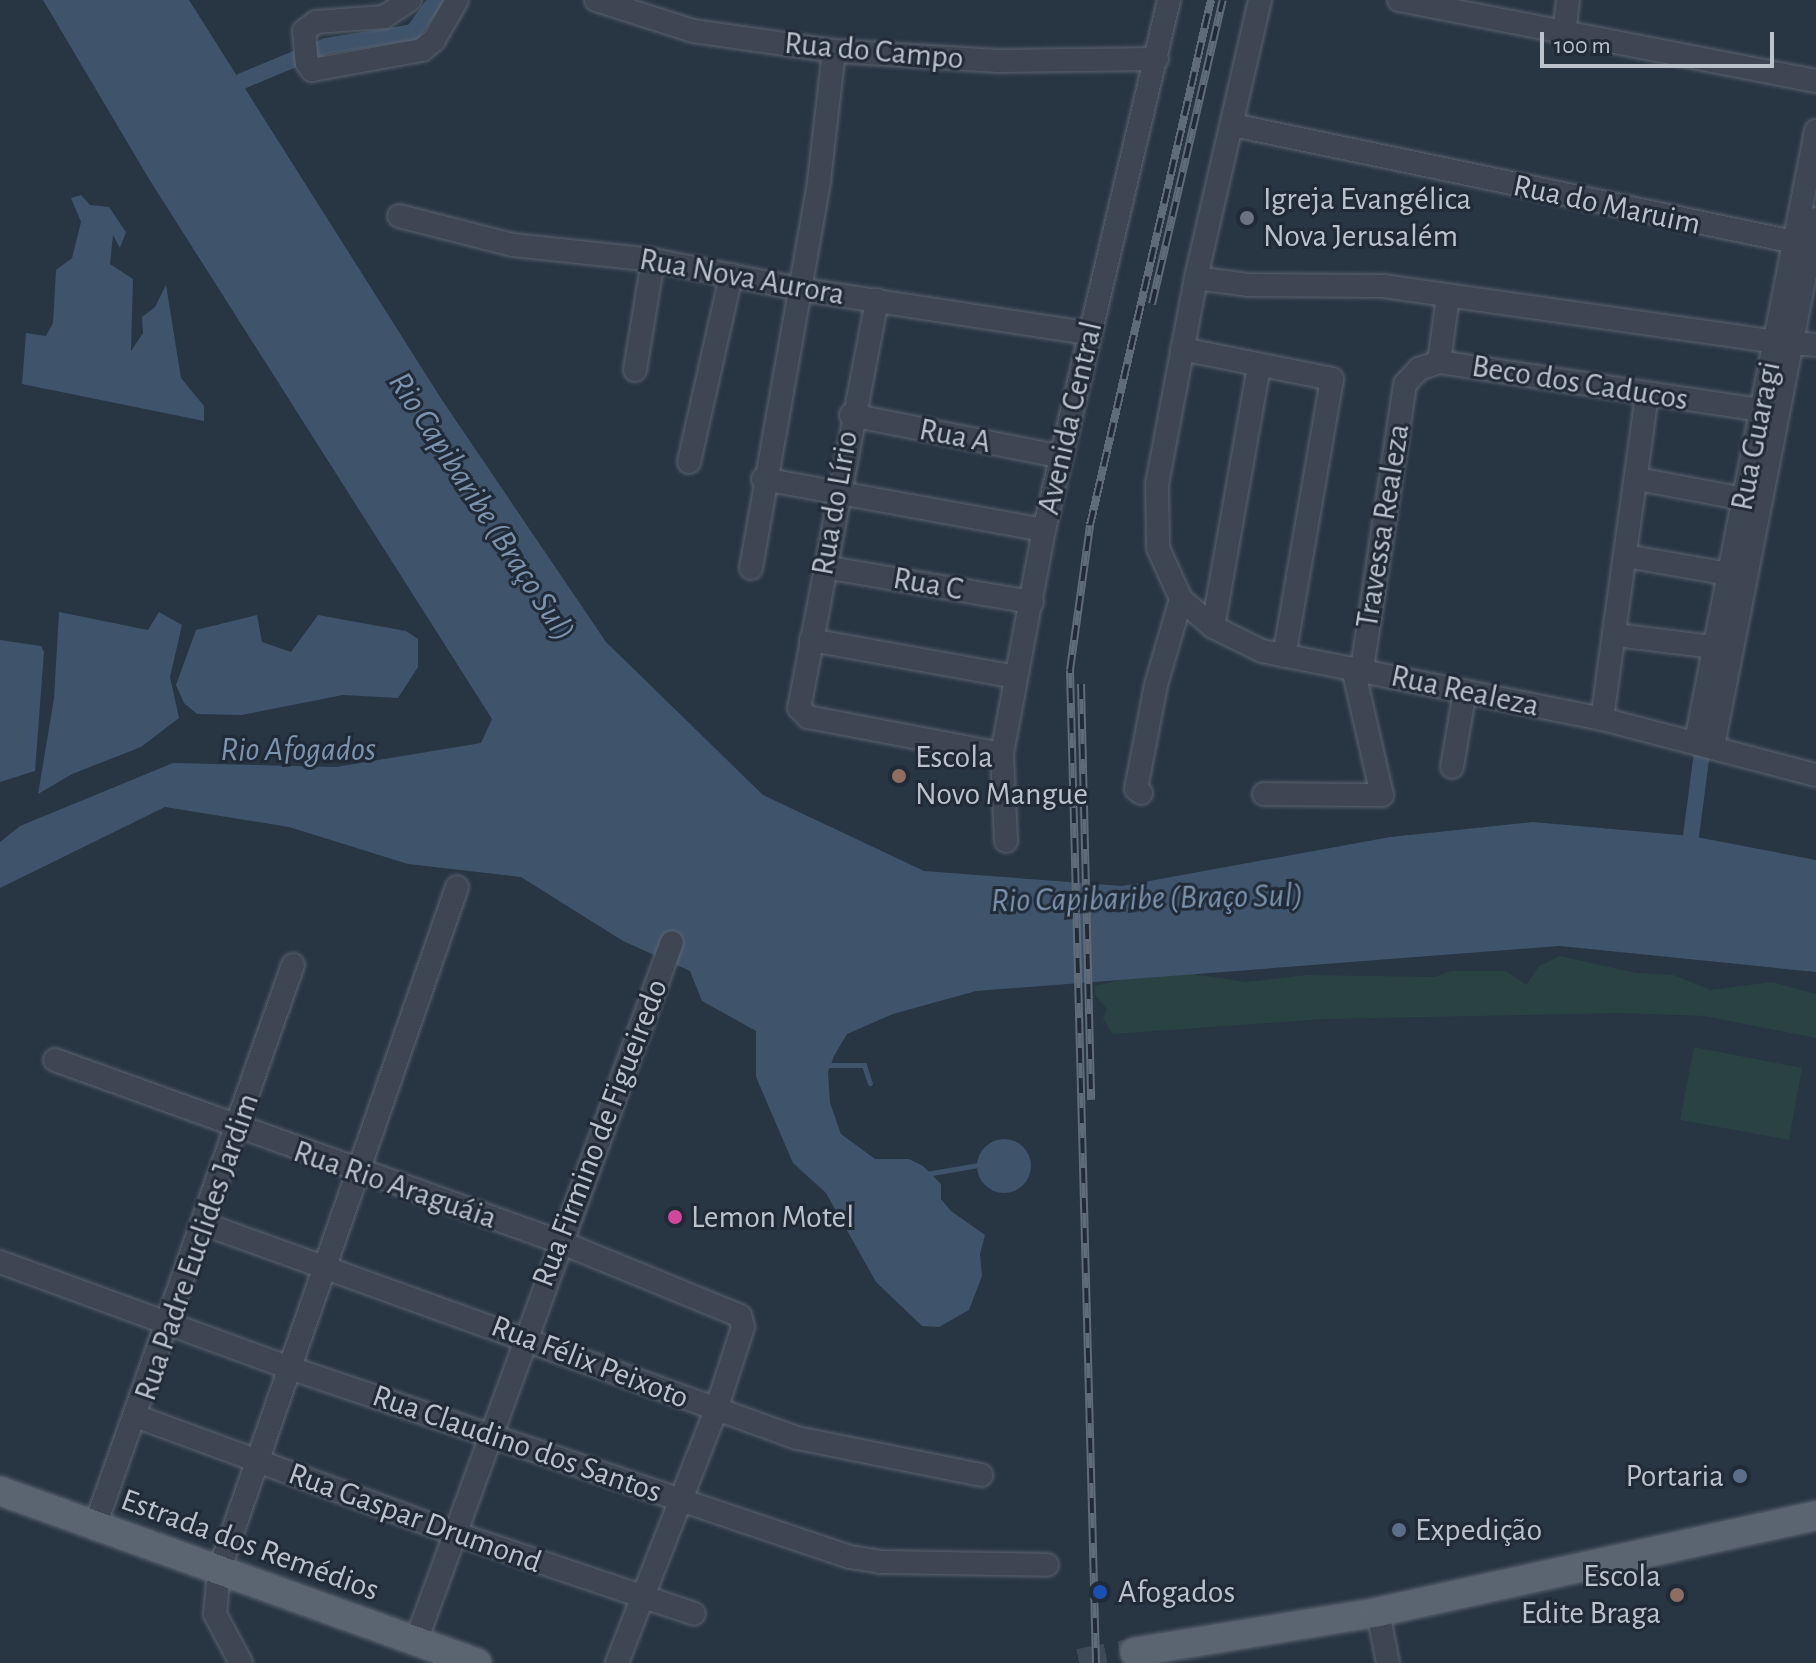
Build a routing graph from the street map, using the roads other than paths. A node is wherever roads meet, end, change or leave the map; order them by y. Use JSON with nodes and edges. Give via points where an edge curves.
{"nodes":[{"id":1,"x":410,"y":0,"type":"edge"},
{"id":2,"x":457,"y":0,"type":"edge"},
{"id":3,"x":596,"y":0,"type":"edge"},
{"id":4,"x":1169,"y":0,"type":"edge"},
{"id":5,"x":1260,"y":0,"type":"edge"},
{"id":6,"x":1399,"y":0,"type":"edge"},
{"id":7,"x":1568,"y":0,"type":"edge"},
{"id":8,"x":1497,"y":10,"type":"edge"},
{"id":9,"x":1564,"y":33,"type":"junction"},
{"id":10,"x":834,"y":51,"type":"junction"},
{"id":11,"x":1157,"y":59,"type":"junction"},
{"id":12,"x":1816,"y":81,"type":"edge"},
{"id":13,"x":1233,"y":125,"type":"junction"},
{"id":14,"x":1816,"y":131,"type":"edge"},
{"id":15,"x":399,"y":216,"type":"dead end"},
{"id":16,"x":1816,"y":219,"type":"edge"},
{"id":17,"x":1794,"y":242,"type":"junction"},
{"id":18,"x":653,"y":260,"type":"junction"},
{"id":19,"x":731,"y":275,"type":"junction"},
{"id":20,"x":1196,"y":278,"type":"junction"},
{"id":21,"x":799,"y":289,"type":"junction"},
{"id":22,"x":1448,"y":296,"type":"junction"},
{"id":23,"x":877,"y":300,"type":"junction"},
{"id":24,"x":1088,"y":333,"type":"junction"},
{"id":25,"x":1784,"y":342,"type":"junction"},
{"id":26,"x":1816,"y":345,"type":"edge"},
{"id":27,"x":1182,"y":349,"type":"junction"},
{"id":28,"x":1439,"y":362,"type":"junction"},
{"id":29,"x":1259,"y":366,"type":"junction"},
{"id":30,"x":635,"y":370,"type":"dead end"},
{"id":31,"x":1405,"y":384,"type":"joint"},
{"id":32,"x":1647,"y":394,"type":"junction"},
{"id":33,"x":1762,"y":410,"type":"junction"},
{"id":34,"x":851,"y":415,"type":"junction"},
{"id":35,"x":1059,"y":456,"type":"junction"},
{"id":36,"x":689,"y":462,"type":"dead end"},
{"id":37,"x":763,"y":479,"type":"junction"},
{"id":38,"x":1638,"y":479,"type":"junction"},
{"id":39,"x":837,"y":493,"type":"junction"},
{"id":40,"x":1744,"y":499,"type":"junction"},
{"id":41,"x":1044,"y":530,"type":"junction"},
{"id":42,"x":1626,"y":556,"type":"junction"},
{"id":43,"x":824,"y":567,"type":"junction"},
{"id":44,"x":751,"y":568,"type":"dead end"},
{"id":45,"x":1729,"y":574,"type":"junction"},
{"id":46,"x":1181,"y":599,"type":"junction"},
{"id":47,"x":1032,"y":602,"type":"junction"},
{"id":48,"x":1213,"y":627,"type":"junction"},
{"id":49,"x":1616,"y":635,"type":"junction"},
{"id":50,"x":811,"y":640,"type":"junction"},
{"id":51,"x":1714,"y":647,"type":"junction"},
{"id":52,"x":1284,"y":656,"type":"junction"},
{"id":53,"x":1357,"y":668,"type":"junction"},
{"id":54,"x":1016,"y":677,"type":"junction"},
{"id":55,"x":1465,"y":691,"type":"junction"},
{"id":56,"x":1602,"y":719,"type":"junction"},
{"id":57,"x":1704,"y":744,"type":"junction"},
{"id":58,"x":1002,"y":754,"type":"junction"},
{"id":59,"x":1452,"y":767,"type":"dead end"},
{"id":60,"x":1816,"y":775,"type":"edge"},
{"id":61,"x":1141,"y":793,"type":"dead end"},
{"id":62,"x":1264,"y":794,"type":"dead end"},
{"id":63,"x":1006,"y":841,"type":"dead end"},
{"id":64,"x":457,"y":887,"type":"dead end"},
{"id":65,"x":672,"y":942,"type":"dead end"},
{"id":66,"x":293,"y":965,"type":"dead end"},
{"id":67,"x":55,"y":1060,"type":"dead end"},
{"id":68,"x":238,"y":1129,"type":"junction"},
{"id":69,"x":357,"y":1173,"type":"junction"},
{"id":70,"x":204,"y":1224,"type":"junction"},
{"id":71,"x":560,"y":1242,"type":"junction"},
{"id":72,"x":0,"y":1262,"type":"edge"},
{"id":73,"x":325,"y":1267,"type":"junction"},
{"id":74,"x":170,"y":1323,"type":"junction"},
{"id":75,"x":524,"y":1336,"type":"junction"},
{"id":76,"x":287,"y":1367,"type":"junction"},
{"id":77,"x":716,"y":1410,"type":"junction"},
{"id":78,"x":138,"y":1417,"type":"junction"},
{"id":79,"x":490,"y":1435,"type":"junction"},
{"id":80,"x":256,"y":1460,"type":"junction"},
{"id":81,"x":981,"y":1475,"type":"dead end"},
{"id":82,"x":0,"y":1491,"type":"edge"},
{"id":83,"x":680,"y":1501,"type":"junction"},
{"id":84,"x":1816,"y":1516,"type":"edge"},
{"id":85,"x":95,"y":1526,"type":"junction"},
{"id":86,"x":454,"y":1533,"type":"junction"},
{"id":87,"x":1047,"y":1565,"type":"dead end"},
{"id":88,"x":219,"y":1571,"type":"junction"},
{"id":89,"x":641,"y":1597,"type":"junction"},
{"id":90,"x":1378,"y":1612,"type":"junction"},
{"id":91,"x":694,"y":1614,"type":"dead end"},
{"id":92,"x":416,"y":1641,"type":"junction"},
{"id":93,"x":1142,"y":1655,"type":"tunnel mouth"},
{"id":94,"x":241,"y":1663,"type":"edge"},
{"id":95,"x":477,"y":1663,"type":"edge"},
{"id":96,"x":617,"y":1663,"type":"edge"},
{"id":97,"x":1388,"y":1663,"type":"edge"}],
"edges":[{"from":1,"to":2,"type":"street","via":[[384,17],[316,22],[304,31],[304,54],[312,70],[422,50],[434,40]]},
{"from":3,"to":10,"type":"street","name":"Rua do Campo","via":[[693,31]]},
{"from":4,"to":11,"type":"street","name":"Avenida Central"},
{"from":5,"to":13,"type":"street"},
{"from":6,"to":8,"type":"street"},
{"from":7,"to":9,"type":"street"},
{"from":8,"to":9,"type":"street"},
{"from":9,"to":12,"type":"street"},
{"from":10,"to":11,"type":"street","name":"Rua do Campo","via":[[999,61]]},
{"from":10,"to":21,"type":"street"},
{"from":11,"to":24,"type":"street","name":"Avenida Central"},
{"from":13,"to":17,"type":"street","name":"Rua do Maruim"},
{"from":13,"to":20,"type":"street"},
{"from":14,"to":17,"type":"street","name":"Rua Guaragi"},
{"from":15,"to":18,"type":"street","name":"Rua Nova Aurora","via":[[513,245]]},
{"from":16,"to":25,"type":"street"},
{"from":17,"to":25,"type":"street","name":"Rua Guaragi"},
{"from":18,"to":19,"type":"street","name":"Rua Nova Aurora"},
{"from":18,"to":30,"type":"street"},
{"from":19,"to":21,"type":"street","name":"Rua Nova Aurora"},
{"from":19,"to":36,"type":"street"},
{"from":20,"to":22,"type":"street","via":[[1248,285],[1383,286]]},
{"from":20,"to":27,"type":"street"},
{"from":21,"to":23,"type":"street","name":"Rua Nova Aurora"},
{"from":21,"to":37,"type":"street"},
{"from":22,"to":25,"type":"street"},
{"from":22,"to":28,"type":"street"},
{"from":23,"to":24,"type":"street","name":"Rua Nova Aurora"},
{"from":23,"to":34,"type":"street","name":"Rua do Lírio"},
{"from":24,"to":35,"type":"street","name":"Avenida Central"},
{"from":25,"to":26,"type":"street"},
{"from":25,"to":33,"type":"street","name":"Rua Guaragi"},
{"from":25,"to":57,"type":"street"},
{"from":27,"to":29,"type":"street"},
{"from":27,"to":46,"type":"street","name":"Rua Realeza","via":[[1157,484],[1158,548]]},
{"from":28,"to":31,"type":"street","name":"Beco dos Caducos","via":[[1419,369]]},
{"from":28,"to":32,"type":"street","name":"Beco dos Caducos"},
{"from":29,"to":48,"type":"street"},
{"from":29,"to":52,"type":"street","via":[[1332,379]]},
{"from":31,"to":53,"type":"street","name":"Travessa Realeza"},
{"from":32,"to":33,"type":"street","name":"Beco dos Caducos"},
{"from":32,"to":38,"type":"street"},
{"from":33,"to":40,"type":"street","name":"Rua Guaragi"},
{"from":34,"to":35,"type":"street","name":"Rua A"},
{"from":34,"to":39,"type":"street","name":"Rua do Lírio"},
{"from":35,"to":41,"type":"street","name":"Avenida Central"},
{"from":37,"to":39,"type":"street"},
{"from":37,"to":44,"type":"street"},
{"from":38,"to":40,"type":"street"},
{"from":38,"to":42,"type":"street"},
{"from":39,"to":41,"type":"street"},
{"from":39,"to":43,"type":"street","name":"Rua do Lírio"},
{"from":40,"to":45,"type":"street","name":"Rua Guaragi"},
{"from":41,"to":47,"type":"street","name":"Avenida Central"},
{"from":42,"to":45,"type":"street"},
{"from":42,"to":49,"type":"street"},
{"from":43,"to":47,"type":"street","name":"Rua C"},
{"from":43,"to":50,"type":"street","name":"Rua do Lírio"},
{"from":45,"to":51,"type":"street","name":"Rua Guaragi"},
{"from":46,"to":48,"type":"street","name":"Rua Realeza"},
{"from":46,"to":61,"type":"street","via":[[1156,685],[1136,789]]},
{"from":47,"to":54,"type":"street","name":"Avenida Central"},
{"from":48,"to":52,"type":"street","name":"Rua Realeza"},
{"from":49,"to":51,"type":"street"},
{"from":49,"to":56,"type":"street"},
{"from":50,"to":54,"type":"street"},
{"from":50,"to":58,"type":"street","name":"Rua do Lírio","via":[[799,708],[808,717]]},
{"from":51,"to":57,"type":"street","name":"Rua Guaragi"},
{"from":52,"to":53,"type":"street","name":"Rua Realeza"},
{"from":53,"to":55,"type":"street","name":"Rua Realeza"},
{"from":53,"to":62,"type":"street","via":[[1382,795]]},
{"from":54,"to":58,"type":"street","name":"Avenida Central"},
{"from":55,"to":56,"type":"street","name":"Rua Realeza"},
{"from":55,"to":59,"type":"street"},
{"from":56,"to":57,"type":"street","name":"Rua Realeza"},
{"from":57,"to":60,"type":"street","name":"Rua Realeza"},
{"from":58,"to":63,"type":"street","name":"Avenida Central"},
{"from":64,"to":69,"type":"street"},
{"from":65,"to":71,"type":"street","name":"Rua Firmino de Figueiredo"},
{"from":66,"to":68,"type":"street","name":"Rua Padre Euclides Jardim"},
{"from":67,"to":68,"type":"street","name":"Rua Rio Araguáia"},
{"from":68,"to":69,"type":"street","name":"Rua Rio Araguáia"},
{"from":68,"to":70,"type":"street","name":"Rua Padre Euclides Jardim"},
{"from":69,"to":71,"type":"street","name":"Rua Rio Araguáia"},
{"from":69,"to":73,"type":"street"},
{"from":70,"to":73,"type":"street","name":"Rua Félix Peixoto"},
{"from":70,"to":74,"type":"street","name":"Rua Padre Euclides Jardim"},
{"from":71,"to":75,"type":"street","name":"Rua Firmino de Figueiredo"},
{"from":71,"to":77,"type":"street","name":"Rua Rio Araguáia","via":[[734,1311],[743,1327]]},
{"from":72,"to":74,"type":"street","name":"Rua Claudino dos Santos"},
{"from":73,"to":75,"type":"street","name":"Rua Félix Peixoto"},
{"from":73,"to":76,"type":"street"},
{"from":74,"to":76,"type":"street","name":"Rua Claudino dos Santos"},
{"from":74,"to":78,"type":"street","name":"Rua Padre Euclides Jardim"},
{"from":75,"to":77,"type":"street","name":"Rua Félix Peixoto"},
{"from":75,"to":79,"type":"street","name":"Rua Firmino de Figueiredo"},
{"from":76,"to":79,"type":"street","name":"Rua Claudino dos Santos"},
{"from":76,"to":80,"type":"street"},
{"from":77,"to":81,"type":"street","name":"Rua Félix Peixoto","via":[[797,1438]]},
{"from":77,"to":83,"type":"street"},
{"from":78,"to":80,"type":"street","name":"Rua Gaspar Drumond"},
{"from":78,"to":85,"type":"street","name":"Rua Padre Euclides Jardim"},
{"from":79,"to":83,"type":"street","name":"Rua Claudino dos Santos"},
{"from":79,"to":86,"type":"street","name":"Rua Firmino de Figueiredo"},
{"from":80,"to":86,"type":"street","name":"Rua Gaspar Drumond"},
{"from":80,"to":88,"type":"street"},
{"from":82,"to":85,"type":"main road","name":"Estrada dos Remédios"},
{"from":83,"to":87,"type":"street","name":"Rua Claudino dos Santos","via":[[850,1557]]},
{"from":83,"to":89,"type":"street"},
{"from":84,"to":90,"type":"main road"},
{"from":85,"to":88,"type":"main road","name":"Estrada dos Remédios"},
{"from":86,"to":89,"type":"street","name":"Rua Gaspar Drumond"},
{"from":86,"to":92,"type":"street","name":"Rua Firmino de Figueiredo"},
{"from":88,"to":92,"type":"main road","name":"Estrada dos Remédios"},
{"from":88,"to":94,"type":"street","via":[[215,1614]]},
{"from":89,"to":91,"type":"street","name":"Rua Gaspar Drumond"},
{"from":89,"to":96,"type":"street"},
{"from":90,"to":93,"type":"main road"},
{"from":90,"to":97,"type":"street"},
{"from":92,"to":95,"type":"main road","name":"Estrada dos Remédios"}]}
